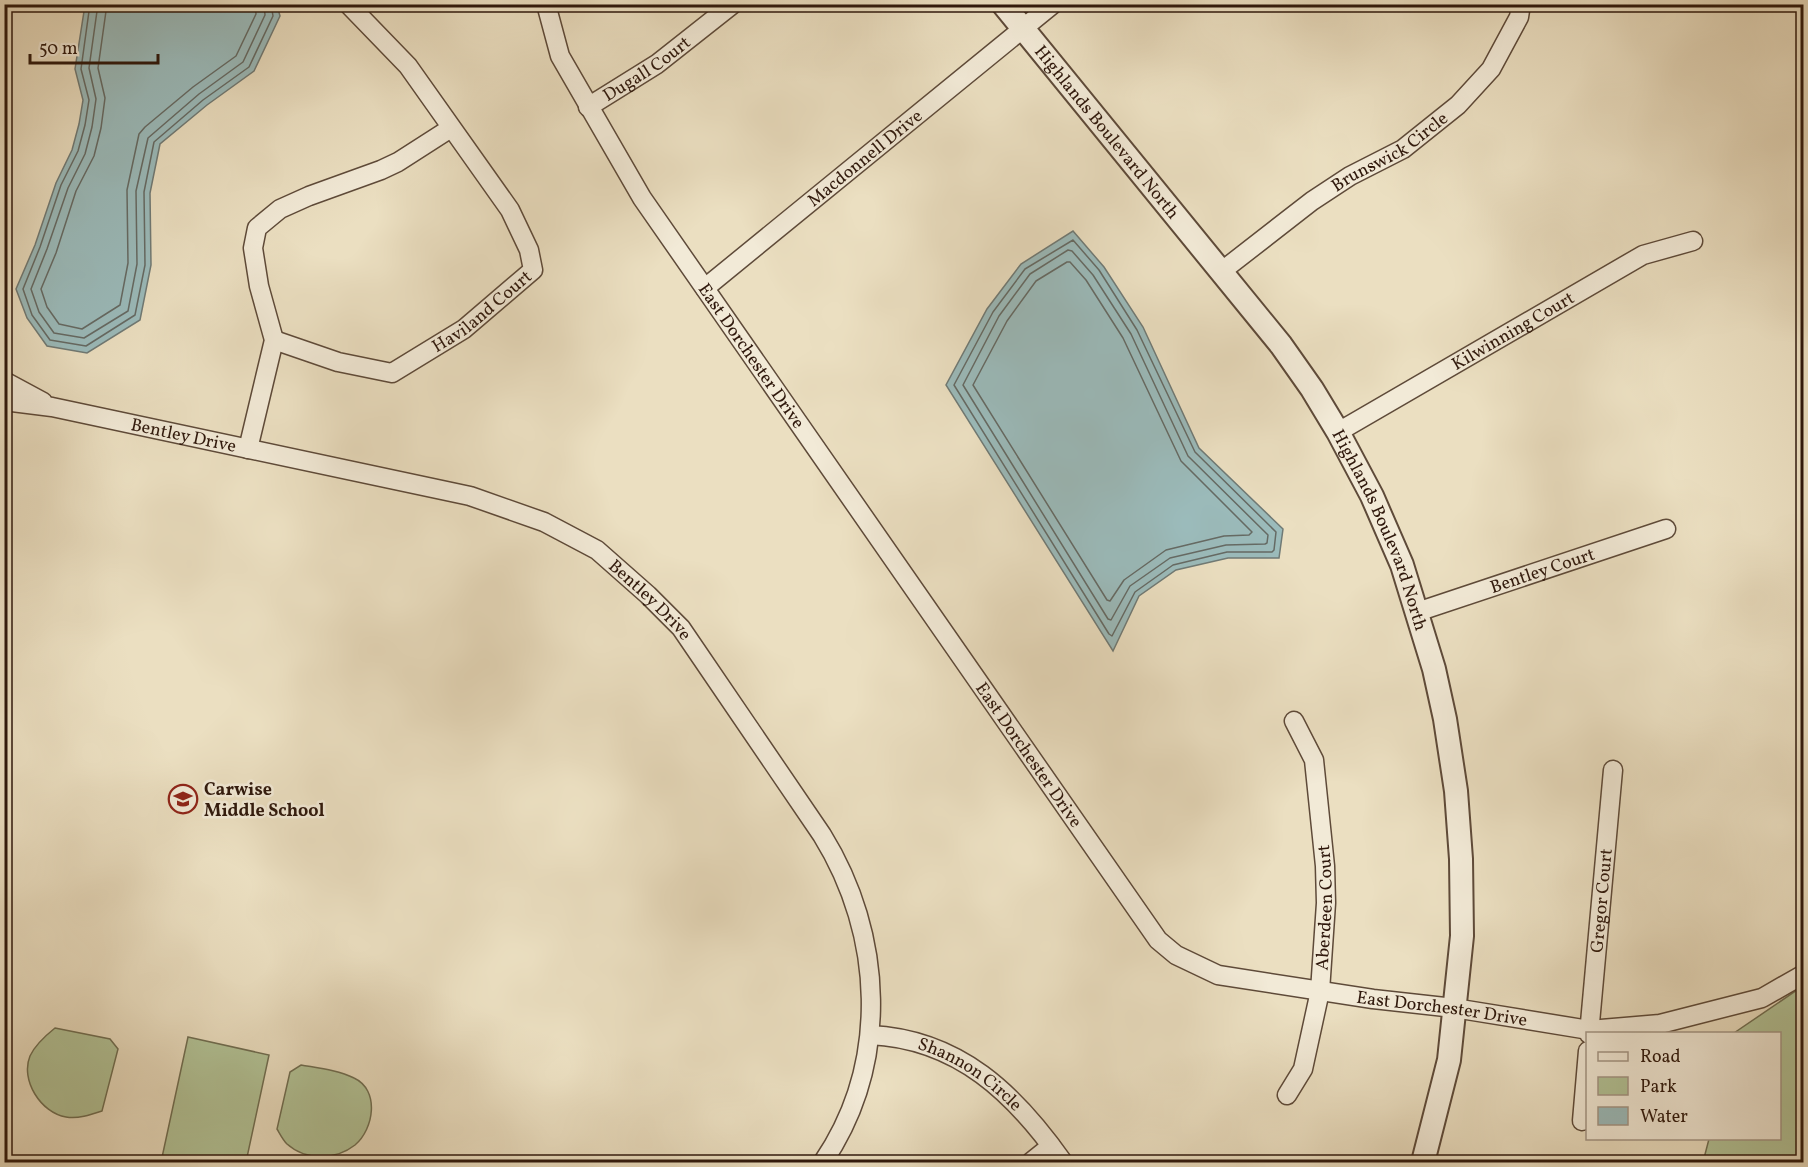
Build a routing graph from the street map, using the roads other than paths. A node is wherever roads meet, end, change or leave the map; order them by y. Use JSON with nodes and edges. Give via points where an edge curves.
{"nodes":[{"id":1,"x":348,"y":4,"type":"edge"},
{"id":2,"x":546,"y":4,"type":"edge"},
{"id":3,"x":733,"y":4,"type":"edge"},
{"id":4,"x":1003,"y":4,"type":"edge"},
{"id":5,"x":1053,"y":4,"type":"edge"},
{"id":6,"x":1521,"y":4,"type":"edge"},
{"id":7,"x":1023,"y":30,"type":"junction"},
{"id":8,"x":588,"y":107,"type":"junction"},
{"id":9,"x":452,"y":128,"type":"junction"},
{"id":10,"x":1694,"y":241,"type":"dead end"},
{"id":11,"x":1222,"y":271,"type":"junction"},
{"id":12,"x":705,"y":288,"type":"junction"},
{"id":13,"x":274,"y":340,"type":"junction"},
{"id":14,"x":4,"y":381,"type":"edge"},
{"id":15,"x":4,"y":401,"type":"edge"},
{"id":16,"x":52,"y":407,"type":"junction"},
{"id":17,"x":1338,"y":432,"type":"junction"},
{"id":18,"x":248,"y":449,"type":"junction"},
{"id":19,"x":1666,"y":529,"type":"dead end"},
{"id":20,"x":1417,"y":612,"type":"junction"},
{"id":21,"x":1293,"y":721,"type":"dead end"},
{"id":22,"x":1612,"y":770,"type":"dead end"},
{"id":23,"x":1803,"y":974,"type":"edge"},
{"id":24,"x":1320,"y":991,"type":"junction"},
{"id":25,"x":1454,"y":1008,"type":"junction"},
{"id":26,"x":1589,"y":1032,"type":"edge"},
{"id":27,"x":870,"y":1035,"type":"junction"},
{"id":28,"x":1586,"y":1065,"type":"edge"},
{"id":29,"x":1287,"y":1095,"type":"dead end"},
{"id":30,"x":1582,"y":1121,"type":"dead end"},
{"id":31,"x":1051,"y":1146,"type":"junction"},
{"id":32,"x":823,"y":1162,"type":"edge"},
{"id":33,"x":1031,"y":1162,"type":"edge"},
{"id":34,"x":1063,"y":1162,"type":"edge"},
{"id":35,"x":1423,"y":1162,"type":"edge"}],
"edges":[{"from":1,"to":9,"type":"street","name":"Haviland Court","via":[[408,66]]},
{"from":2,"to":8,"type":"street","name":"East Dorchester Drive","via":[[560,56]]},
{"from":3,"to":8,"type":"street","name":"Dugall Court","via":[[657,64]]},
{"from":4,"to":7,"type":"street","name":"Highlands Boulevard North"},
{"from":5,"to":7,"type":"street","name":"Macdonnell Drive"},
{"from":6,"to":11,"type":"street","name":"Brunswick Circle","via":[[1519,17],[1491,69],[1458,105],[1404,149],[1350,176],[1312,201]]},
{"from":7,"to":11,"type":"street","name":"Highlands Boulevard North"},
{"from":7,"to":12,"type":"street","name":"Macdonnell Drive"},
{"from":8,"to":12,"type":"street","name":"East Dorchester Drive","via":[[642,198]]},
{"from":9,"to":13,"type":"street","via":[[398,162],[280,209],[257,228],[253,248]]},
{"from":9,"to":13,"type":"street","name":"Haviland Court","via":[[510,210],[529,250],[533,270],[464,329],[392,373],[338,362]]},
{"from":10,"to":17,"type":"street","name":"Kilwinning Court","via":[[1643,255]]},
{"from":11,"to":17,"type":"street","name":"Highlands Boulevard North","via":[[1281,345]]},
{"from":12,"to":24,"type":"street","name":"East Dorchester Drive","via":[[1158,940],[1176,955],[1218,975]]},
{"from":13,"to":18,"type":"street"},
{"from":14,"to":16,"type":"street","name":"Bentley Drive"},
{"from":15,"to":16,"type":"street","name":"Bentley Drive"},
{"from":16,"to":18,"type":"street","name":"Bentley Drive"},
{"from":17,"to":20,"type":"street","name":"Highlands Boulevard North","via":[[1402,565]]},
{"from":18,"to":27,"type":"street","name":"Bentley Drive","via":[[470,496],[544,522],[597,550],[648,595],[681,628],[841,868],[856,904],[866,947],[872,1008]]},
{"from":19,"to":20,"type":"street","name":"Bentley Court"},
{"from":20,"to":25,"type":"street","name":"Highlands Boulevard North","via":[[1434,669],[1456,791],[1462,936]]},
{"from":21,"to":24,"type":"street","name":"Aberdeen Court","via":[[1314,760],[1325,866]]},
{"from":22,"to":26,"type":"street","name":"Gregor Court"},
{"from":23,"to":26,"type":"street","name":"East Dorchester Drive","via":[[1762,998],[1660,1024]]},
{"from":24,"to":25,"type":"street","name":"East Dorchester Drive"},
{"from":24,"to":29,"type":"street","name":"Aberdeen Court","via":[[1303,1069]]},
{"from":25,"to":26,"type":"street","name":"East Dorchester Drive"},
{"from":25,"to":35,"type":"street","name":"Highlands Boulevard North","via":[[1449,1060]]},
{"from":27,"to":31,"type":"street","name":"Shannon Circle","via":[[925,1044],[975,1070],[1020,1107]]},
{"from":27,"to":32,"type":"street","name":"Bentley Drive","via":[[850,1113]]},
{"from":28,"to":30,"type":"street"},
{"from":31,"to":33,"type":"street"},
{"from":31,"to":34,"type":"street","name":"Shannon Circle"}]}
